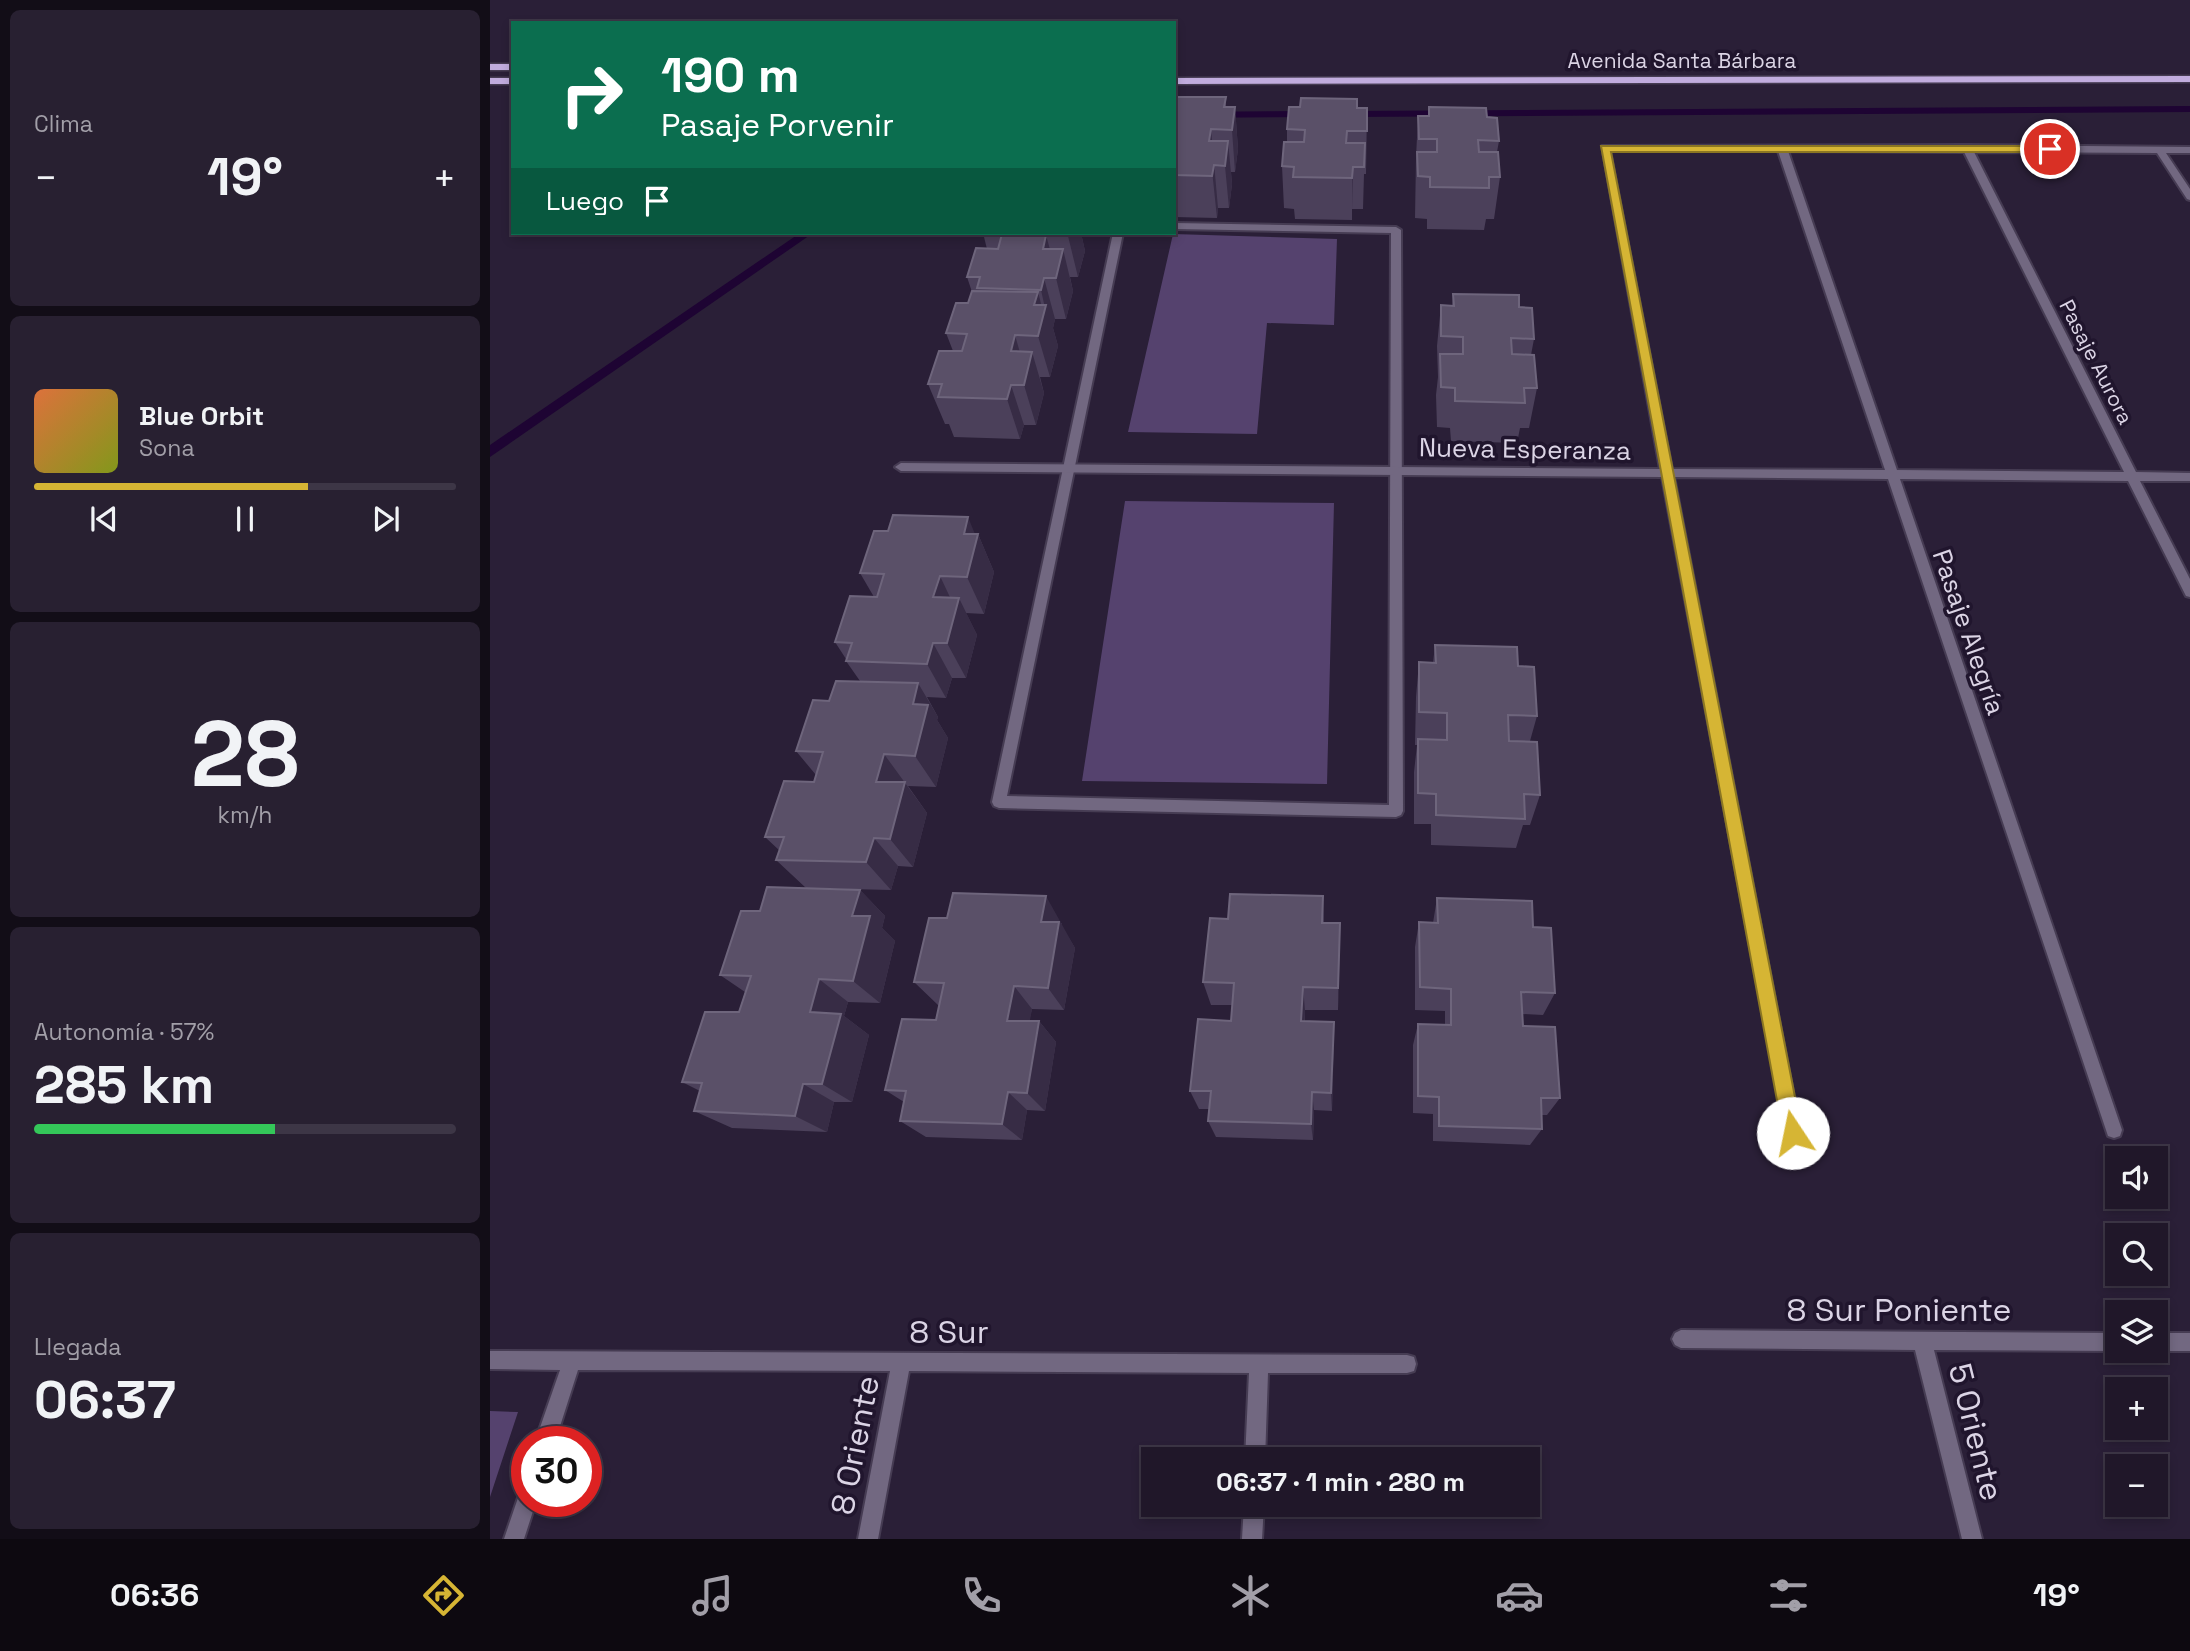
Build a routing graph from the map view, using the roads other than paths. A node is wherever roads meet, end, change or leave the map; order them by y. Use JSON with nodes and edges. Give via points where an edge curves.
{"nodes":[{"id":1,"x":490,"y":67,"type":"edge"},
{"id":2,"x":511,"y":68,"type":"edge"},
{"id":3,"x":2190,"y":79,"type":"edge"},
{"id":4,"x":490,"y":81,"type":"edge"},
{"id":5,"x":511,"y":81,"type":"edge"},
{"id":6,"x":1176,"y":81,"type":"edge"},
{"id":7,"x":1967,"y":148,"type":"junction"},
{"id":8,"x":1782,"y":149,"type":"junction"},
{"id":9,"x":2190,"y":149,"type":"edge"},
{"id":10,"x":2160,"y":150,"type":"junction"},
{"id":11,"x":2190,"y":197,"type":"edge"},
{"id":12,"x":1176,"y":226,"type":"edge"},
{"id":13,"x":1118,"y":235,"type":"edge"},
{"id":14,"x":901,"y":467,"type":"dead end"},
{"id":15,"x":1068,"y":468,"type":"junction"},
{"id":16,"x":1396,"y":470,"type":"junction"},
{"id":17,"x":1665,"y":473,"type":"junction"},
{"id":18,"x":1892,"y":475,"type":"junction"},
{"id":19,"x":2132,"y":477,"type":"junction"},
{"id":20,"x":2190,"y":477,"type":"edge"},
{"id":21,"x":2190,"y":592,"type":"edge"},
{"id":22,"x":2114,"y":1130,"type":"dead end"},
{"id":23,"x":1793,"y":1133,"type":"dead end"},
{"id":24,"x":1681,"y":1339,"type":"dead end"},
{"id":25,"x":1922,"y":1340,"type":"junction"},
{"id":26,"x":2105,"y":1342,"type":"edge"},
{"id":27,"x":2168,"y":1342,"type":"edge"},
{"id":28,"x":2190,"y":1342,"type":"edge"},
{"id":29,"x":490,"y":1360,"type":"edge"},
{"id":30,"x":572,"y":1360,"type":"junction"},
{"id":31,"x":901,"y":1362,"type":"junction"},
{"id":32,"x":1259,"y":1363,"type":"junction"},
{"id":33,"x":1407,"y":1364,"type":"dead end"},
{"id":34,"x":550,"y":1426,"type":"edge"},
{"id":35,"x":1256,"y":1447,"type":"edge"},
{"id":36,"x":521,"y":1517,"type":"edge"},
{"id":37,"x":1253,"y":1517,"type":"edge"},
{"id":38,"x":514,"y":1539,"type":"edge"},
{"id":39,"x":868,"y":1539,"type":"edge"},
{"id":40,"x":1252,"y":1539,"type":"edge"},
{"id":41,"x":1972,"y":1539,"type":"edge"}],
"edges":[{"from":1,"to":2,"type":"main road"},
{"from":3,"to":6,"type":"main road","name":"Avenida Santa Bárbara"},
{"from":4,"to":5,"type":"main road"},
{"from":7,"to":8,"type":"street"},
{"from":7,"to":10,"type":"street"},
{"from":7,"to":19,"type":"street","name":"Pasaje Aurora"},
{"from":8,"to":17,"type":"street","via":[[1605,148]]},
{"from":8,"to":18,"type":"street","name":"Pasaje Alegría"},
{"from":9,"to":10,"type":"street"},
{"from":10,"to":11,"type":"street"},
{"from":12,"to":16,"type":"street","via":[[1396,230]]},
{"from":13,"to":15,"type":"street"},
{"from":14,"to":15,"type":"street","name":"Nueva Esperanza"},
{"from":15,"to":16,"type":"street","name":"Nueva Esperanza"},
{"from":15,"to":16,"type":"street","via":[[999,802],[1396,811]]},
{"from":16,"to":17,"type":"street","name":"Nueva Esperanza"},
{"from":17,"to":18,"type":"street","name":"Nueva Esperanza"},
{"from":17,"to":23,"type":"street"},
{"from":18,"to":19,"type":"street","name":"Nueva Esperanza"},
{"from":18,"to":22,"type":"street","name":"Pasaje Alegría"},
{"from":19,"to":20,"type":"street","name":"Nueva Esperanza"},
{"from":19,"to":21,"type":"street","name":"Pasaje Aurora"},
{"from":24,"to":25,"type":"street","name":"8 Sur Poniente"},
{"from":25,"to":26,"type":"street","name":"8 Sur Poniente"},
{"from":25,"to":41,"type":"street","name":"5 Oriente"},
{"from":27,"to":28,"type":"street"},
{"from":29,"to":30,"type":"street","name":"8 Sur"},
{"from":30,"to":31,"type":"street","name":"8 Sur"},
{"from":30,"to":34,"type":"street"},
{"from":31,"to":32,"type":"street","name":"8 Sur"},
{"from":31,"to":39,"type":"street","name":"8 Oriente"},
{"from":32,"to":33,"type":"street","name":"8 Sur"},
{"from":32,"to":35,"type":"street"},
{"from":36,"to":38,"type":"street"},
{"from":37,"to":40,"type":"street"}]}
